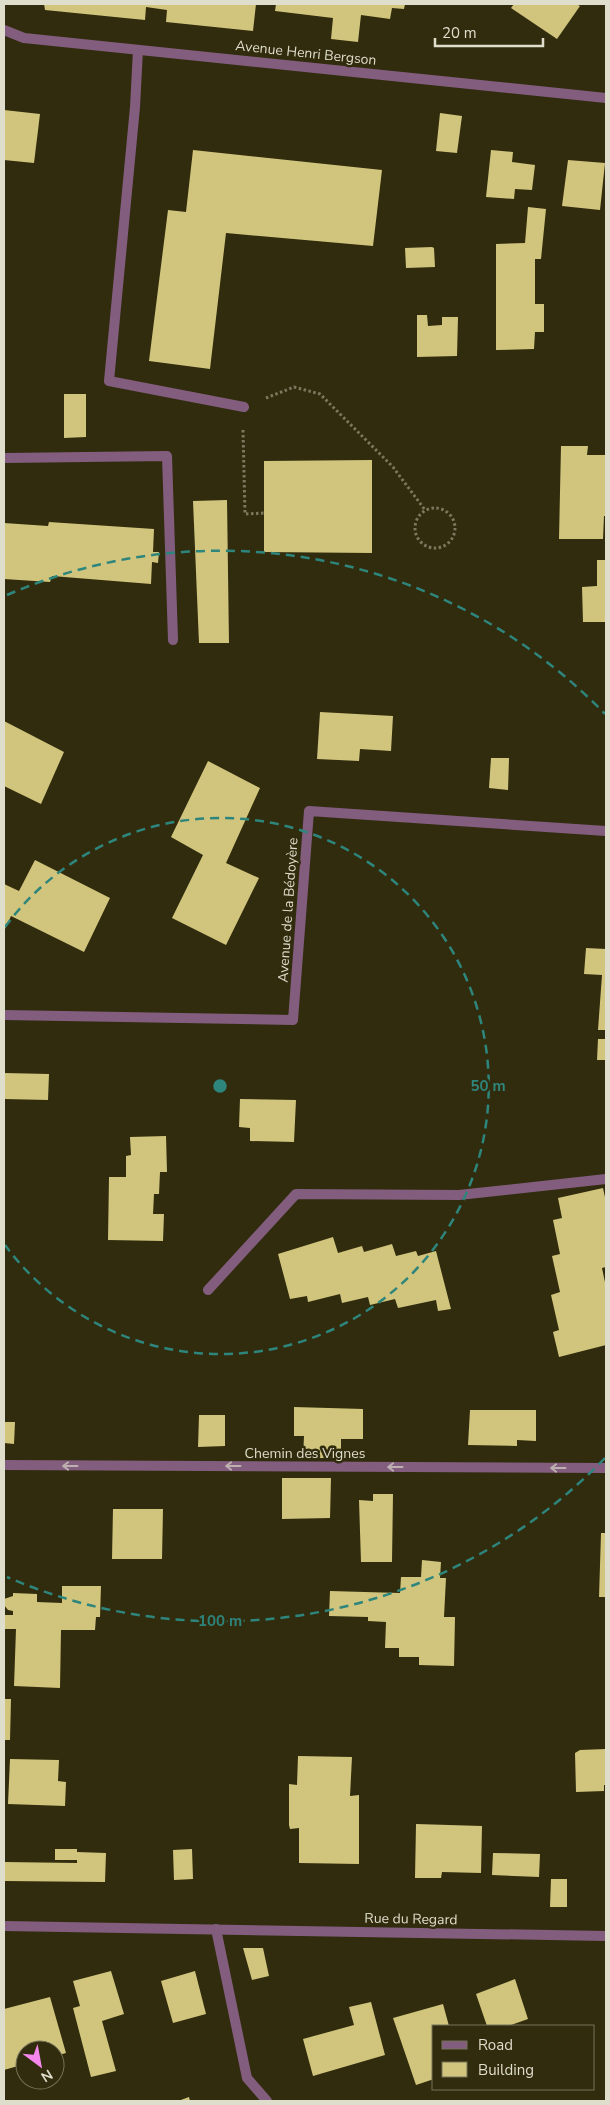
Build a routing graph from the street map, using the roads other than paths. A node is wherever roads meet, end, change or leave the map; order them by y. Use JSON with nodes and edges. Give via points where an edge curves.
{"nodes":[{"id":1,"x":4,"y":30,"type":"edge"},
{"id":2,"x":138,"y":50,"type":"junction"},
{"id":3,"x":606,"y":98,"type":"edge"},
{"id":4,"x":244,"y":407,"type":"road end"},
{"id":5,"x":4,"y":458,"type":"edge"},
{"id":6,"x":173,"y":640,"type":"dead end"},
{"id":7,"x":606,"y":831,"type":"edge"},
{"id":8,"x":4,"y":1015,"type":"edge"},
{"id":9,"x":606,"y":1179,"type":"edge"},
{"id":10,"x":208,"y":1290,"type":"dead end"},
{"id":11,"x":4,"y":1465,"type":"edge"},
{"id":12,"x":606,"y":1468,"type":"edge"},
{"id":13,"x":4,"y":1926,"type":"edge"},
{"id":14,"x":216,"y":1929,"type":"junction"},
{"id":15,"x":606,"y":1936,"type":"edge"},
{"id":16,"x":267,"y":2101,"type":"edge"}],
"edges":[{"from":1,"to":2,"type":"street","name":"Avenue Henri Bergson","via":[[24,38]]},
{"from":2,"to":3,"type":"street","name":"Avenue Henri Bergson"},
{"from":2,"to":4,"type":"street","via":[[109,381]]},
{"from":5,"to":6,"type":"street","via":[[167,456]]},
{"from":7,"to":8,"type":"street","name":"Avenue de la Bédoyère","via":[[309,811],[293,1020]]},
{"from":9,"to":10,"type":"street","via":[[459,1195],[296,1194]]},
{"from":12,"to":11,"type":"street","name":"Chemin des Vignes","one_way":true},
{"from":13,"to":14,"type":"street","name":"Rue du Regard"},
{"from":14,"to":15,"type":"street","name":"Rue du Regard"},
{"from":14,"to":16,"type":"street","via":[[247,2078]]}]}
